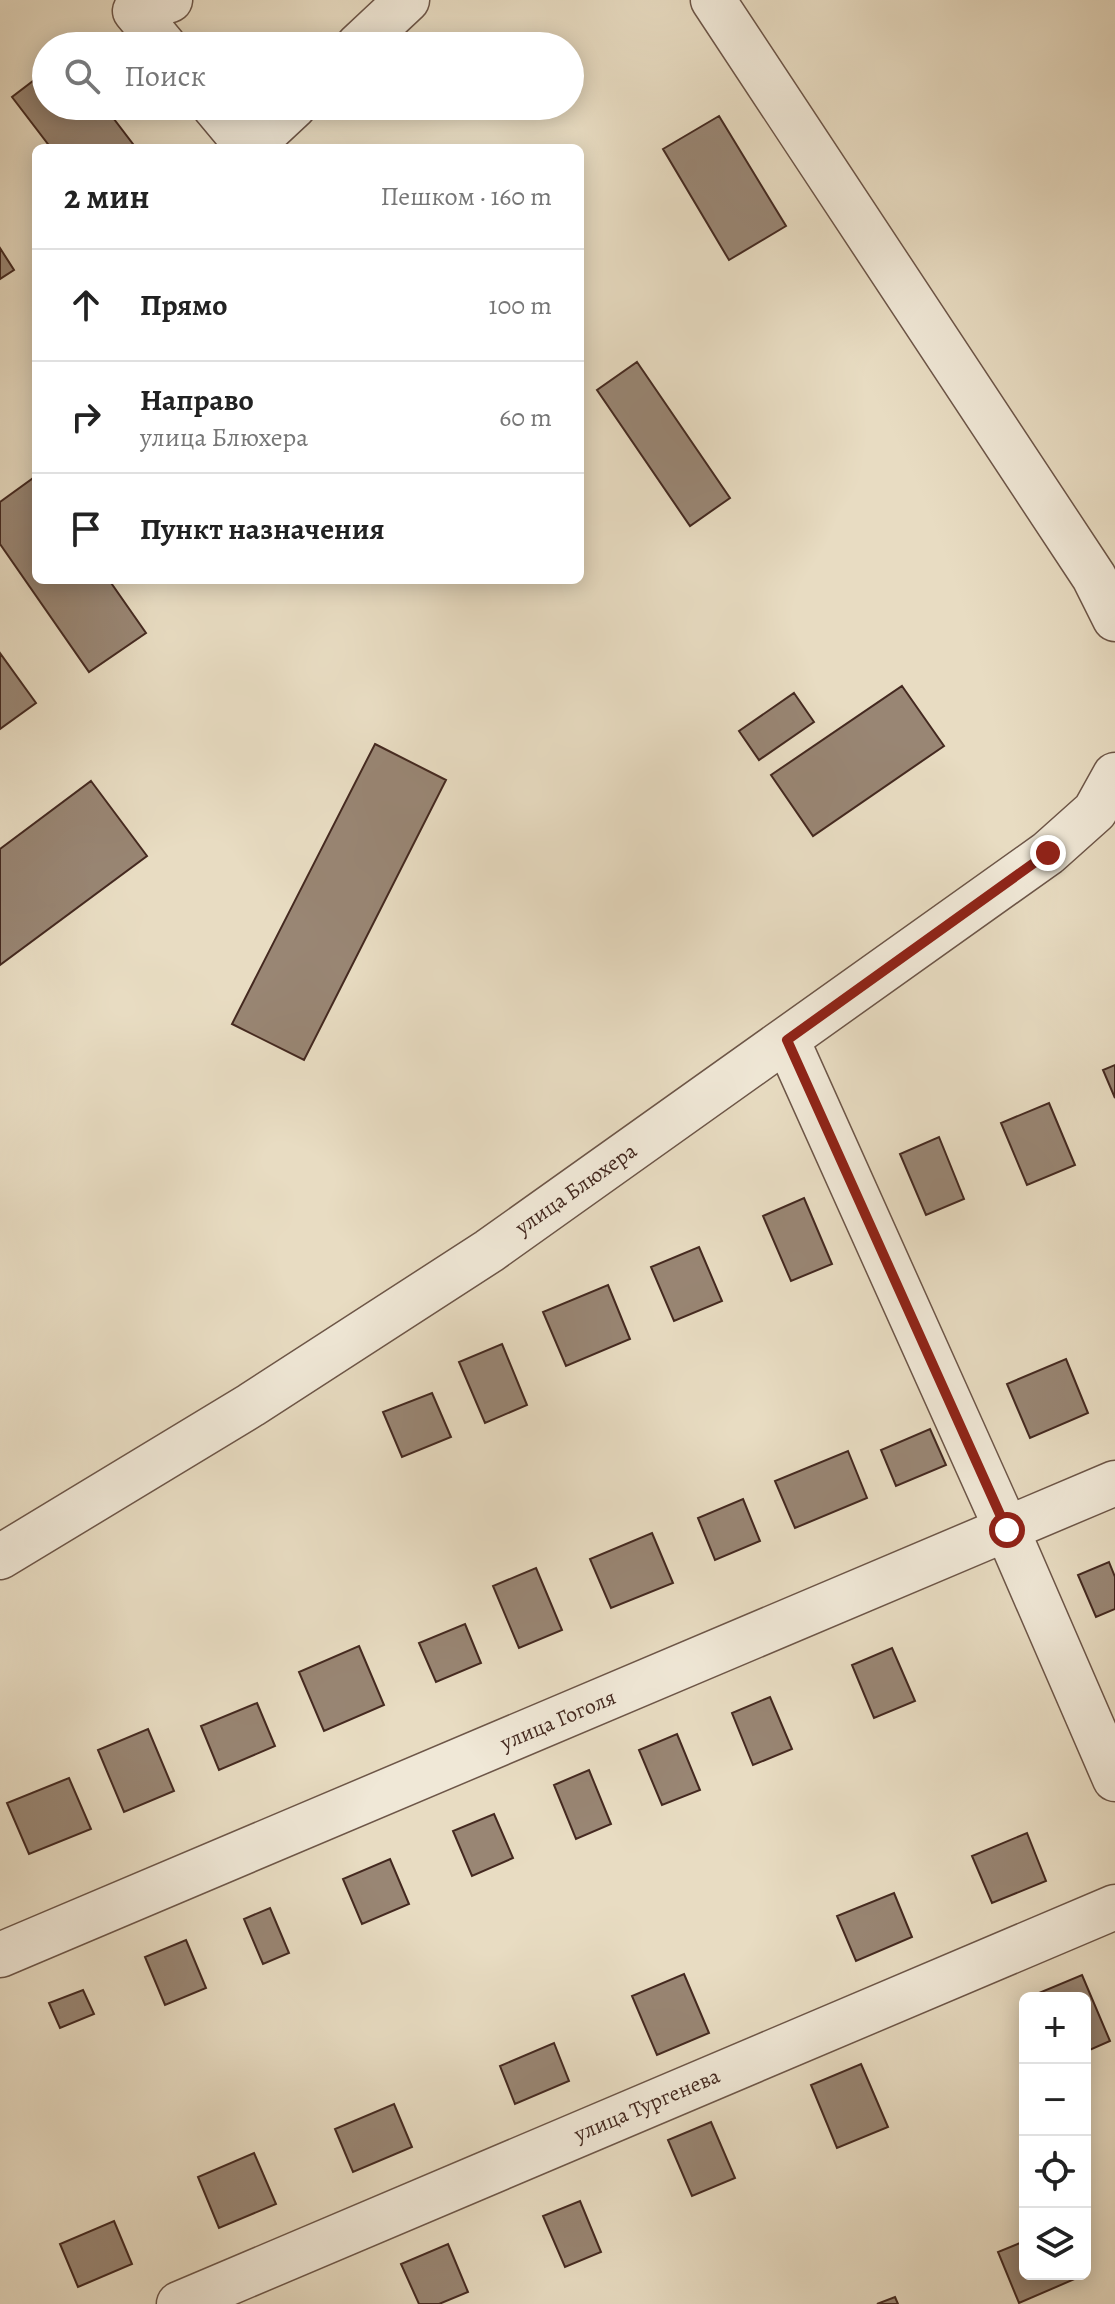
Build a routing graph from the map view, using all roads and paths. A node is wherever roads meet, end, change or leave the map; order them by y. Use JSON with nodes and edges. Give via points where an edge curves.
{"nodes":[{"id":1,"x":170,"y":0,"type":"edge"},
{"id":2,"x":407,"y":0,"type":"edge"},
{"id":3,"x":713,"y":0,"type":"edge"},
{"id":4,"x":152,"y":32,"type":"edge"},
{"id":5,"x":373,"y":32,"type":"edge"},
{"id":6,"x":226,"y":120,"type":"edge"},
{"id":7,"x":279,"y":120,"type":"edge"},
{"id":8,"x":246,"y":144,"type":"edge"},
{"id":9,"x":253,"y":144,"type":"edge"},
{"id":10,"x":1115,"y":619,"type":"edge"},
{"id":11,"x":1115,"y":775,"type":"edge"},
{"id":12,"x":787,"y":1040,"type":"junction"},
{"id":13,"x":1115,"y":1483,"type":"edge"},
{"id":14,"x":1007,"y":1530,"type":"junction"},
{"id":15,"x":0,"y":1557,"type":"edge"},
{"id":16,"x":1115,"y":1779,"type":"edge"},
{"id":17,"x":1115,"y":1907,"type":"edge"},
{"id":18,"x":0,"y":1955,"type":"edge"},
{"id":19,"x":179,"y":2304,"type":"edge"}],
"edges":[{"from":1,"to":4,"type":"street","via":[[135,11]]},
{"from":2,"to":5,"type":"street"},
{"from":3,"to":10,"type":"street","via":[[1094,577]]},
{"from":6,"to":8,"type":"street"},
{"from":7,"to":9,"type":"street"},
{"from":11,"to":12,"type":"street","name":"улица Блюхера","via":[[1095,811],[1048,853]]},
{"from":12,"to":14,"type":"street"},
{"from":12,"to":15,"type":"street","name":"улица Блюхера","via":[[489,1251],[251,1405]]},
{"from":13,"to":14,"type":"street","name":"улица Гоголя"},
{"from":14,"to":16,"type":"street"},
{"from":14,"to":18,"type":"street","name":"улица Гоголя"},
{"from":17,"to":19,"type":"street","name":"улица Тургенева"}]}
